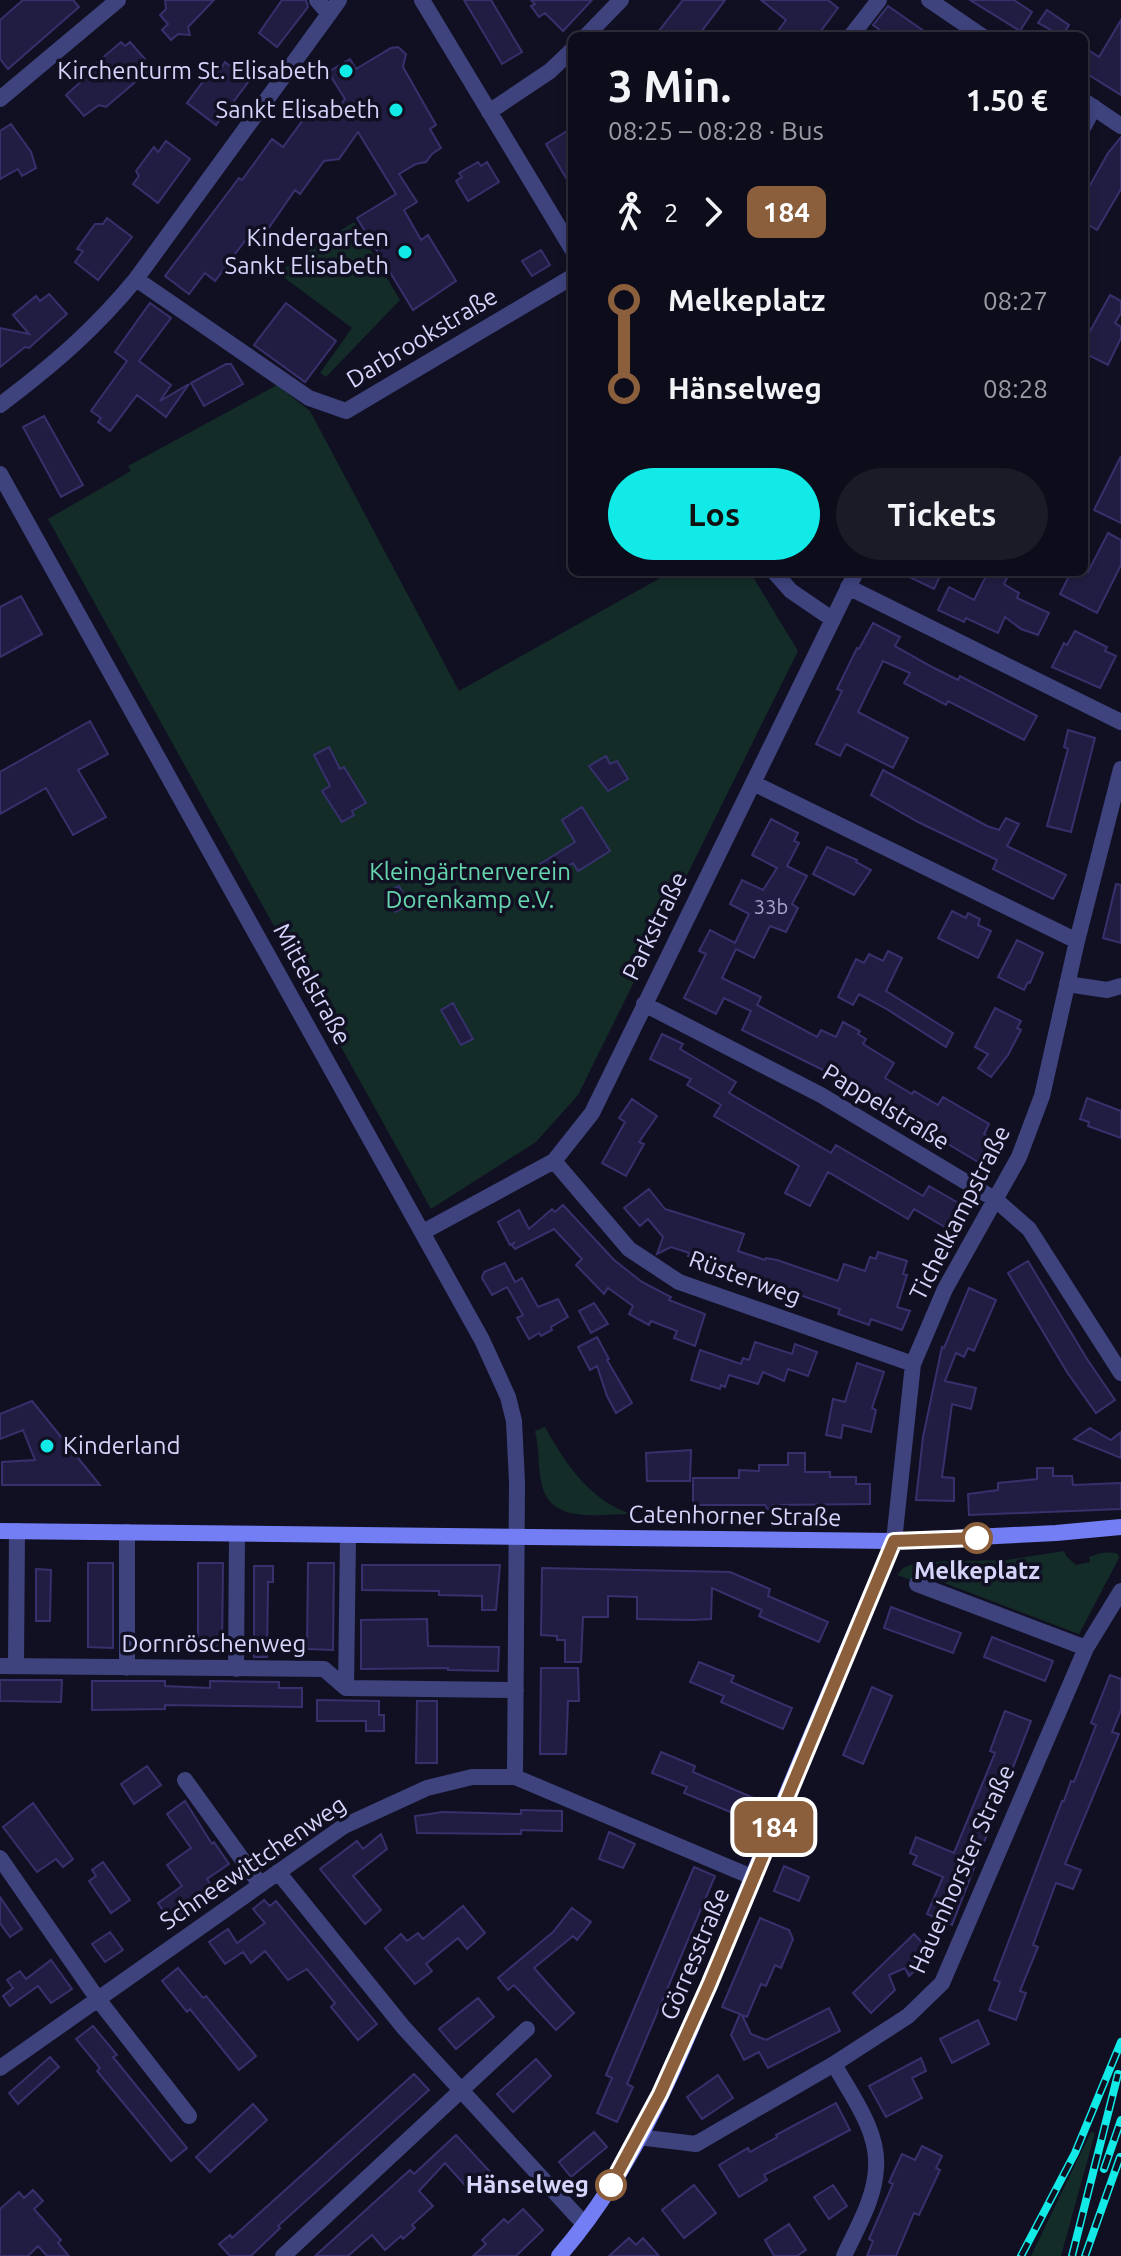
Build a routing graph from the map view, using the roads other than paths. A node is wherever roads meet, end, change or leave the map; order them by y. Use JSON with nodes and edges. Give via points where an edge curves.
{"nodes":[{"id":1,"x":118,"y":0,"type":"edge"},
{"id":2,"x":317,"y":0,"type":"edge"},
{"id":3,"x":339,"y":0,"type":"edge"},
{"id":4,"x":422,"y":0,"type":"edge"},
{"id":5,"x":621,"y":0,"type":"edge"},
{"id":6,"x":879,"y":0,"type":"edge"},
{"id":7,"x":929,"y":0,"type":"edge"},
{"id":8,"x":949,"y":6,"type":"edge"},
{"id":9,"x":329,"y":14,"type":"junction"},
{"id":10,"x":590,"y":32,"type":"edge"},
{"id":11,"x":854,"y":32,"type":"edge"},
{"id":12,"x":978,"y":32,"type":"edge"},
{"id":13,"x":568,"y":54,"type":"edge"},
{"id":14,"x":0,"y":99,"type":"edge"},
{"id":15,"x":1089,"y":104,"type":"edge"},
{"id":16,"x":489,"y":112,"type":"junction"},
{"id":17,"x":1121,"y":126,"type":"edge"},
{"id":18,"x":568,"y":242,"type":"edge"},
{"id":19,"x":136,"y":279,"type":"junction"},
{"id":20,"x":568,"y":279,"type":"edge"},
{"id":21,"x":0,"y":405,"type":"edge"},
{"id":22,"x":0,"y":474,"type":"edge"},
{"id":23,"x":778,"y":576,"type":"edge"},
{"id":24,"x":852,"y":579,"type":"edge"},
{"id":25,"x":832,"y":619,"type":"junction"},
{"id":26,"x":1121,"y":722,"type":"edge"},
{"id":27,"x":1121,"y":769,"type":"edge"},
{"id":28,"x":753,"y":783,"type":"junction"},
{"id":29,"x":1077,"y":941,"type":"junction"},
{"id":30,"x":1067,"y":984,"type":"junction"},
{"id":31,"x":1121,"y":986,"type":"edge"},
{"id":32,"x":644,"y":1004,"type":"junction"},
{"id":33,"x":554,"y":1161,"type":"junction"},
{"id":34,"x":996,"y":1200,"type":"junction"},
{"id":35,"x":423,"y":1232,"type":"junction"},
{"id":36,"x":913,"y":1364,"type":"junction"},
{"id":37,"x":1121,"y":1373,"type":"edge"},
{"id":38,"x":1121,"y":1527,"type":"edge"},
{"id":39,"x":8,"y":1531,"type":"edge"},
{"id":40,"x":127,"y":1532,"type":"junction"},
{"id":41,"x":237,"y":1534,"type":"junction"},
{"id":42,"x":348,"y":1537,"type":"junction"},
{"id":43,"x":517,"y":1537,"type":"junction"},
{"id":44,"x":894,"y":1541,"type":"junction"},
{"id":45,"x":917,"y":1584,"type":"dead end"},
{"id":46,"x":1121,"y":1591,"type":"edge"},
{"id":47,"x":1086,"y":1648,"type":"junction"},
{"id":48,"x":8,"y":1666,"type":"edge"},
{"id":49,"x":127,"y":1668,"type":"junction"},
{"id":50,"x":236,"y":1669,"type":"junction"},
{"id":51,"x":346,"y":1688,"type":"junction"},
{"id":52,"x":516,"y":1690,"type":"junction"},
{"id":53,"x":515,"y":1777,"type":"junction"},
{"id":54,"x":185,"y":1780,"type":"dead end"},
{"id":55,"x":0,"y":1858,"type":"edge"},
{"id":56,"x":278,"y":1872,"type":"junction"},
{"id":57,"x":752,"y":1877,"type":"junction"},
{"id":58,"x":260,"y":1884,"type":"junction"},
{"id":59,"x":97,"y":1998,"type":"junction"},
{"id":60,"x":527,"y":2029,"type":"dead end"},
{"id":61,"x":834,"y":2064,"type":"junction"},
{"id":62,"x":0,"y":2068,"type":"edge"},
{"id":63,"x":460,"y":2090,"type":"junction"},
{"id":64,"x":189,"y":2116,"type":"dead end"},
{"id":65,"x":638,"y":2137,"type":"junction"},
{"id":66,"x":584,"y":2224,"type":"junction"},
{"id":67,"x":283,"y":2256,"type":"edge"},
{"id":68,"x":559,"y":2256,"type":"edge"},
{"id":69,"x":844,"y":2256,"type":"edge"}],
"edges":[{"from":1,"to":14,"type":"street"},
{"from":2,"to":9,"type":"street"},
{"from":3,"to":9,"type":"street"},
{"from":4,"to":16,"type":"street"},
{"from":5,"to":10,"type":"street"},
{"from":6,"to":11,"type":"street"},
{"from":7,"to":8,"type":"street"},
{"from":8,"to":12,"type":"street"},
{"from":9,"to":19,"type":"street"},
{"from":13,"to":16,"type":"street"},
{"from":15,"to":17,"type":"street"},
{"from":16,"to":18,"type":"street"},
{"from":19,"to":20,"type":"street","name":"Darbrookstraße","via":[[309,398],[346,411]]},
{"from":19,"to":21,"type":"street","via":[[104,318]]},
{"from":22,"to":35,"type":"street","name":"Mittelstraße"},
{"from":23,"to":25,"type":"street"},
{"from":24,"to":25,"type":"street","name":"Parkstraße"},
{"from":24,"to":26,"type":"street"},
{"from":25,"to":28,"type":"street","name":"Parkstraße"},
{"from":27,"to":29,"type":"street","name":"Tichelkampstraße"},
{"from":28,"to":29,"type":"street"},
{"from":28,"to":32,"type":"street","name":"Parkstraße"},
{"from":29,"to":30,"type":"street","name":"Tichelkampstraße"},
{"from":30,"to":31,"type":"street","via":[[1107,990]]},
{"from":30,"to":34,"type":"street","name":"Tichelkampstraße","via":[[1042,1096]]},
{"from":32,"to":33,"type":"street","name":"Parkstraße","via":[[592,1113]]},
{"from":32,"to":34,"type":"street","name":"Pappelstraße","via":[[821,1095]]},
{"from":33,"to":35,"type":"street","name":"Parkstraße"},
{"from":33,"to":36,"type":"street","name":"Rüsterweg","via":[[629,1249],[679,1282]]},
{"from":34,"to":36,"type":"street","name":"Tichelkampstraße","via":[[945,1289]]},
{"from":34,"to":37,"type":"street","name":"Pappelstraße","via":[[1029,1229]]},
{"from":35,"to":43,"type":"street","name":"Mittelstraße","via":[[508,1397],[516,1451]]},
{"from":36,"to":44,"type":"street","name":"Tichelkampstraße"},
{"from":38,"to":44,"type":"street","name":"Catenhorner Straße"},
{"from":39,"to":40,"type":"street","name":"Catenhorner Straße"},
{"from":39,"to":48,"type":"street","name":"Catenhorner Straße"},
{"from":40,"to":41,"type":"street","name":"Catenhorner Straße"},
{"from":40,"to":49,"type":"street"},
{"from":41,"to":42,"type":"street","name":"Catenhorner Straße"},
{"from":41,"to":50,"type":"street"},
{"from":42,"to":43,"type":"street","name":"Catenhorner Straße"},
{"from":42,"to":51,"type":"street"},
{"from":43,"to":44,"type":"street","name":"Catenhorner Straße"},
{"from":43,"to":52,"type":"street"},
{"from":44,"to":57,"type":"street","name":"Görresstraße"},
{"from":45,"to":47,"type":"street"},
{"from":46,"to":47,"type":"street","name":"Hauenhorster Straße"},
{"from":47,"to":61,"type":"street","name":"Hauenhorster Straße","via":[[942,1983],[908,2016]]},
{"from":48,"to":49,"type":"street","name":"Dornröschenweg"},
{"from":49,"to":50,"type":"street","name":"Dornröschenweg"},
{"from":50,"to":51,"type":"street","name":"Dornröschenweg","via":[[324,1669]]},
{"from":51,"to":52,"type":"street","name":"Dornröschenweg"},
{"from":52,"to":53,"type":"street"},
{"from":53,"to":56,"type":"street","name":"Schneewittchenweg","via":[[472,1777],[427,1788],[344,1826]]},
{"from":53,"to":57,"type":"street"},
{"from":54,"to":58,"type":"street"},
{"from":55,"to":59,"type":"street"},
{"from":56,"to":58,"type":"street","name":"Schneewittchenweg"},
{"from":56,"to":63,"type":"street"},
{"from":57,"to":65,"type":"street","name":"Görresstraße"},
{"from":58,"to":59,"type":"street","name":"Schneewittchenweg"},
{"from":59,"to":62,"type":"street","name":"Schneewittchenweg"},
{"from":59,"to":64,"type":"street"},
{"from":60,"to":63,"type":"street"},
{"from":61,"to":65,"type":"street","name":"Hauenhorster Straße","via":[[696,2144]]},
{"from":61,"to":69,"type":"street","via":[[869,2128],[877,2166],[870,2198]]},
{"from":63,"to":66,"type":"street"},
{"from":63,"to":67,"type":"street"},
{"from":65,"to":66,"type":"street","name":"Görresstraße"},
{"from":66,"to":68,"type":"street"}]}
